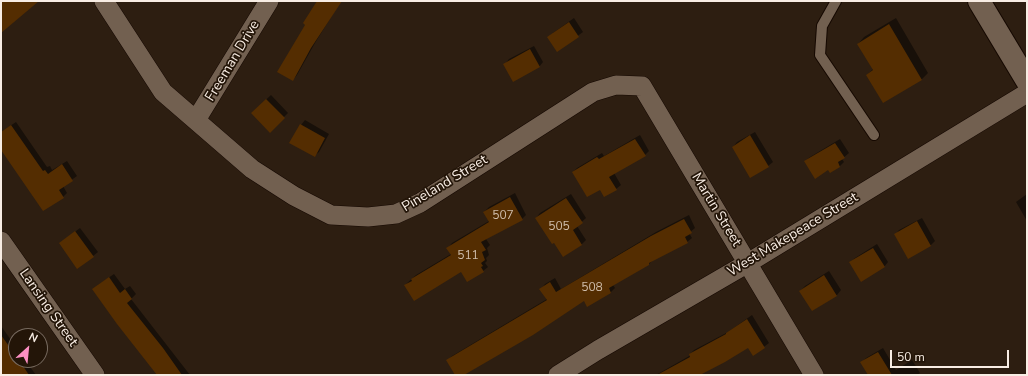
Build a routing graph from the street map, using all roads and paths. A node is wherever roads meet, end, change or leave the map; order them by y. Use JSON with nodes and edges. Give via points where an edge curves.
{"nodes":[{"id":1,"x":104,"y":1,"type":"edge"},
{"id":2,"x":269,"y":1,"type":"edge"},
{"id":3,"x":836,"y":1,"type":"edge"},
{"id":4,"x":980,"y":1,"type":"edge"},
{"id":5,"x":1027,"y":81,"type":"edge"},
{"id":6,"x":642,"y":86,"type":"joint"},
{"id":7,"x":1027,"y":93,"type":"edge"},
{"id":8,"x":196,"y":120,"type":"junction"},
{"id":9,"x":874,"y":135,"type":"dead end"},
{"id":10,"x":1,"y":241,"type":"edge"},
{"id":11,"x":748,"y":264,"type":"junction"},
{"id":12,"x":95,"y":375,"type":"edge"},
{"id":13,"x":558,"y":375,"type":"edge"},
{"id":14,"x":814,"y":375,"type":"edge"}],
"edges":[{"from":1,"to":8,"type":"street","name":"Pineland Street","via":[[164,92]]},
{"from":2,"to":8,"type":"street","name":"Freeman Drive"},
{"from":3,"to":9,"type":"lane","via":[[822,26],[820,55]]},
{"from":4,"to":5,"type":"street"},
{"from":6,"to":8,"type":"street","name":"Pineland Street","via":[[616,85],[593,92],[420,203],[396,214],[368,217],[331,215],[294,196],[252,169]]},
{"from":6,"to":11,"type":"street","name":"Martin Street"},
{"from":7,"to":11,"type":"street","name":"West Makepeace Street"},
{"from":10,"to":12,"type":"street","name":"Lansing Street"},
{"from":11,"to":13,"type":"street","name":"West Makepeace Street"},
{"from":11,"to":14,"type":"street","name":"Martin Street"}]}
